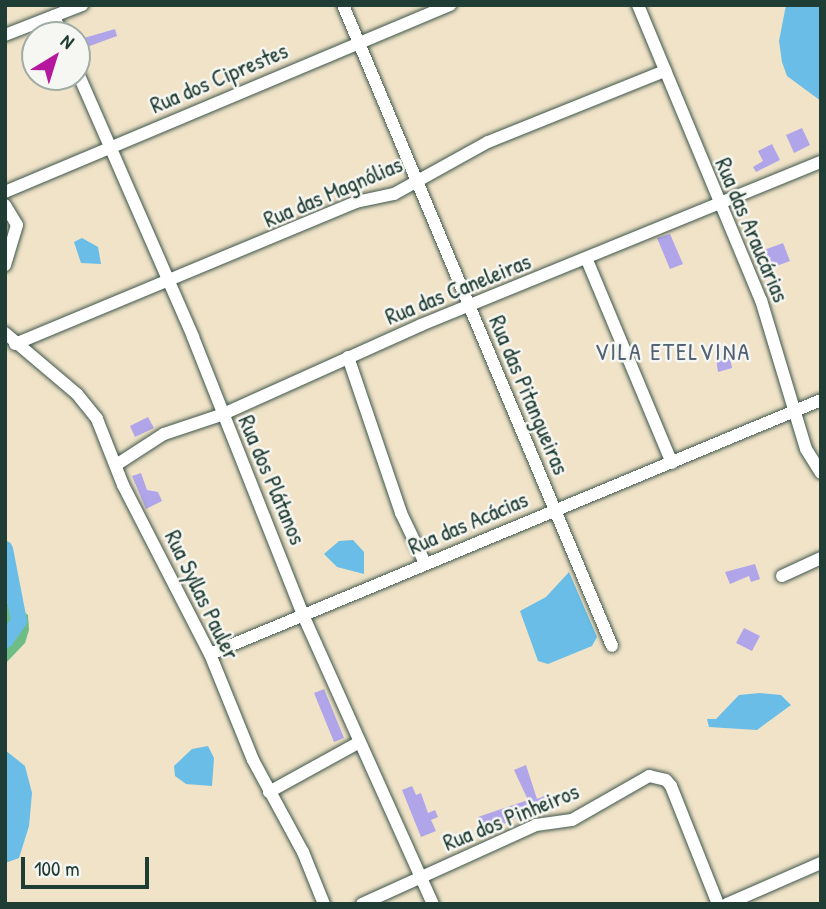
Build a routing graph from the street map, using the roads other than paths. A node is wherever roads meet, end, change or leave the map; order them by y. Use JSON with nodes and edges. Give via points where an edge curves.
{"nodes":[{"id":1,"x":82,"y":5,"type":"edge"},
{"id":2,"x":344,"y":5,"type":"edge"},
{"id":3,"x":450,"y":5,"type":"edge"},
{"id":4,"x":638,"y":5,"type":"edge"},
{"id":5,"x":54,"y":16,"type":"junction"},
{"id":6,"x":56,"y":21,"type":"edge"},
{"id":7,"x":5,"y":35,"type":"edge"},
{"id":8,"x":358,"y":41,"type":"junction"},
{"id":9,"x":665,"y":71,"type":"junction"},
{"id":10,"x":85,"y":91,"type":"edge"},
{"id":11,"x":108,"y":146,"type":"junction"},
{"id":12,"x":821,"y":162,"type":"edge"},
{"id":13,"x":418,"y":179,"type":"junction"},
{"id":14,"x":5,"y":191,"type":"edge"},
{"id":15,"x":5,"y":205,"type":"edge"},
{"id":16,"x":718,"y":205,"type":"junction"},
{"id":17,"x":587,"y":260,"type":"junction"},
{"id":18,"x":5,"y":265,"type":"edge"},
{"id":19,"x":170,"y":282,"type":"junction"},
{"id":20,"x":469,"y":307,"type":"junction"},
{"id":21,"x":5,"y":333,"type":"edge"},
{"id":22,"x":15,"y":344,"type":"junction"},
{"id":23,"x":348,"y":357,"type":"junction"},
{"id":24,"x":821,"y":400,"type":"edge"},
{"id":25,"x":797,"y":409,"type":"junction"},
{"id":26,"x":221,"y":415,"type":"junction"},
{"id":27,"x":672,"y":463,"type":"junction"},
{"id":28,"x":116,"y":465,"type":"junction"},
{"id":29,"x":821,"y":473,"type":"edge"},
{"id":30,"x":554,"y":510,"type":"junction"},
{"id":31,"x":821,"y":558,"type":"edge"},
{"id":32,"x":425,"y":563,"type":"junction"},
{"id":33,"x":782,"y":576,"type":"dead end"},
{"id":34,"x":303,"y":615,"type":"junction"},
{"id":35,"x":612,"y":646,"type":"dead end"},
{"id":36,"x":210,"y":654,"type":"junction"},
{"id":37,"x":358,"y":743,"type":"junction"},
{"id":38,"x":269,"y":792,"type":"junction"},
{"id":39,"x":821,"y":863,"type":"edge"},
{"id":40,"x":421,"y":876,"type":"junction"},
{"id":41,"x":324,"y":904,"type":"edge"},
{"id":42,"x":362,"y":904,"type":"edge"},
{"id":43,"x":433,"y":904,"type":"edge"},
{"id":44,"x":718,"y":904,"type":"edge"},
{"id":45,"x":727,"y":904,"type":"edge"}],
"edges":[{"from":1,"to":5,"type":"street"},
{"from":2,"to":8,"type":"street","name":"Rua das Pitangueiras"},
{"from":3,"to":8,"type":"street","name":"Rua dos Ciprestes"},
{"from":4,"to":9,"type":"street","name":"Rua das Araucárias"},
{"from":5,"to":6,"type":"street"},
{"from":5,"to":7,"type":"street"},
{"from":8,"to":11,"type":"street","name":"Rua dos Ciprestes"},
{"from":8,"to":13,"type":"street","name":"Rua das Pitangueiras"},
{"from":9,"to":13,"type":"street","name":"Rua das Magnólias","via":[[488,142]]},
{"from":9,"to":16,"type":"street","name":"Rua das Araucárias"},
{"from":10,"to":11,"type":"street","name":"Rua dos Plátanos"},
{"from":11,"to":14,"type":"street","name":"Rua dos Ciprestes"},
{"from":11,"to":19,"type":"street","name":"Rua dos Plátanos"},
{"from":12,"to":16,"type":"street","name":"Rua das Caneleiras"},
{"from":13,"to":19,"type":"street","name":"Rua das Magnólias","via":[[394,194],[356,202]]},
{"from":13,"to":20,"type":"street","name":"Rua das Pitangueiras"},
{"from":15,"to":18,"type":"street","via":[[17,225]]},
{"from":16,"to":17,"type":"street","name":"Rua das Caneleiras"},
{"from":16,"to":25,"type":"street","name":"Rua das Araucárias","via":[[761,300]]},
{"from":17,"to":20,"type":"street","name":"Rua das Caneleiras"},
{"from":17,"to":27,"type":"street"},
{"from":19,"to":22,"type":"street","name":"Rua das Magnólias"},
{"from":19,"to":26,"type":"street","name":"Rua dos Plátanos"},
{"from":20,"to":23,"type":"street","name":"Rua das Caneleiras"},
{"from":20,"to":30,"type":"street","name":"Rua das Pitangueiras"},
{"from":21,"to":22,"type":"street","name":"Rua Syllas Pauler"},
{"from":22,"to":28,"type":"street","name":"Rua Syllas Pauler","via":[[88,405]]},
{"from":23,"to":26,"type":"street","name":"Rua das Caneleiras"},
{"from":23,"to":32,"type":"street","via":[[401,513]]},
{"from":24,"to":25,"type":"street","name":"Rua das Acácias"},
{"from":25,"to":27,"type":"street","name":"Rua das Acácias"},
{"from":25,"to":29,"type":"street","name":"Rua das Araucárias","via":[[806,449]]},
{"from":26,"to":28,"type":"street","name":"Rua das Caneleiras","via":[[164,434]]},
{"from":26,"to":34,"type":"street","name":"Rua dos Plátanos","via":[[262,503]]},
{"from":27,"to":30,"type":"street","name":"Rua das Acácias"},
{"from":28,"to":36,"type":"street","name":"Rua Syllas Pauler"},
{"from":30,"to":32,"type":"street","name":"Rua das Acácias"},
{"from":30,"to":35,"type":"street","name":"Rua das Pitangueiras"},
{"from":31,"to":33,"type":"street"},
{"from":32,"to":34,"type":"street","name":"Rua das Acácias"},
{"from":34,"to":36,"type":"street","name":"Rua das Acácias"},
{"from":34,"to":37,"type":"street","name":"Rua dos Plátanos"},
{"from":36,"to":38,"type":"street","name":"Rua Syllas Pauler"},
{"from":37,"to":38,"type":"street"},
{"from":37,"to":40,"type":"street","name":"Rua dos Plátanos"},
{"from":38,"to":41,"type":"street","name":"Rua Syllas Pauler","via":[[303,852]]},
{"from":39,"to":45,"type":"street"},
{"from":40,"to":42,"type":"street","name":"Rua dos Pinheiros"},
{"from":40,"to":43,"type":"street","name":"Rua dos Plátanos"},
{"from":40,"to":44,"type":"street","name":"Rua dos Pinheiros","via":[[536,825],[572,820],[649,776],[657,776],[666,780],[680,803]]}]}
